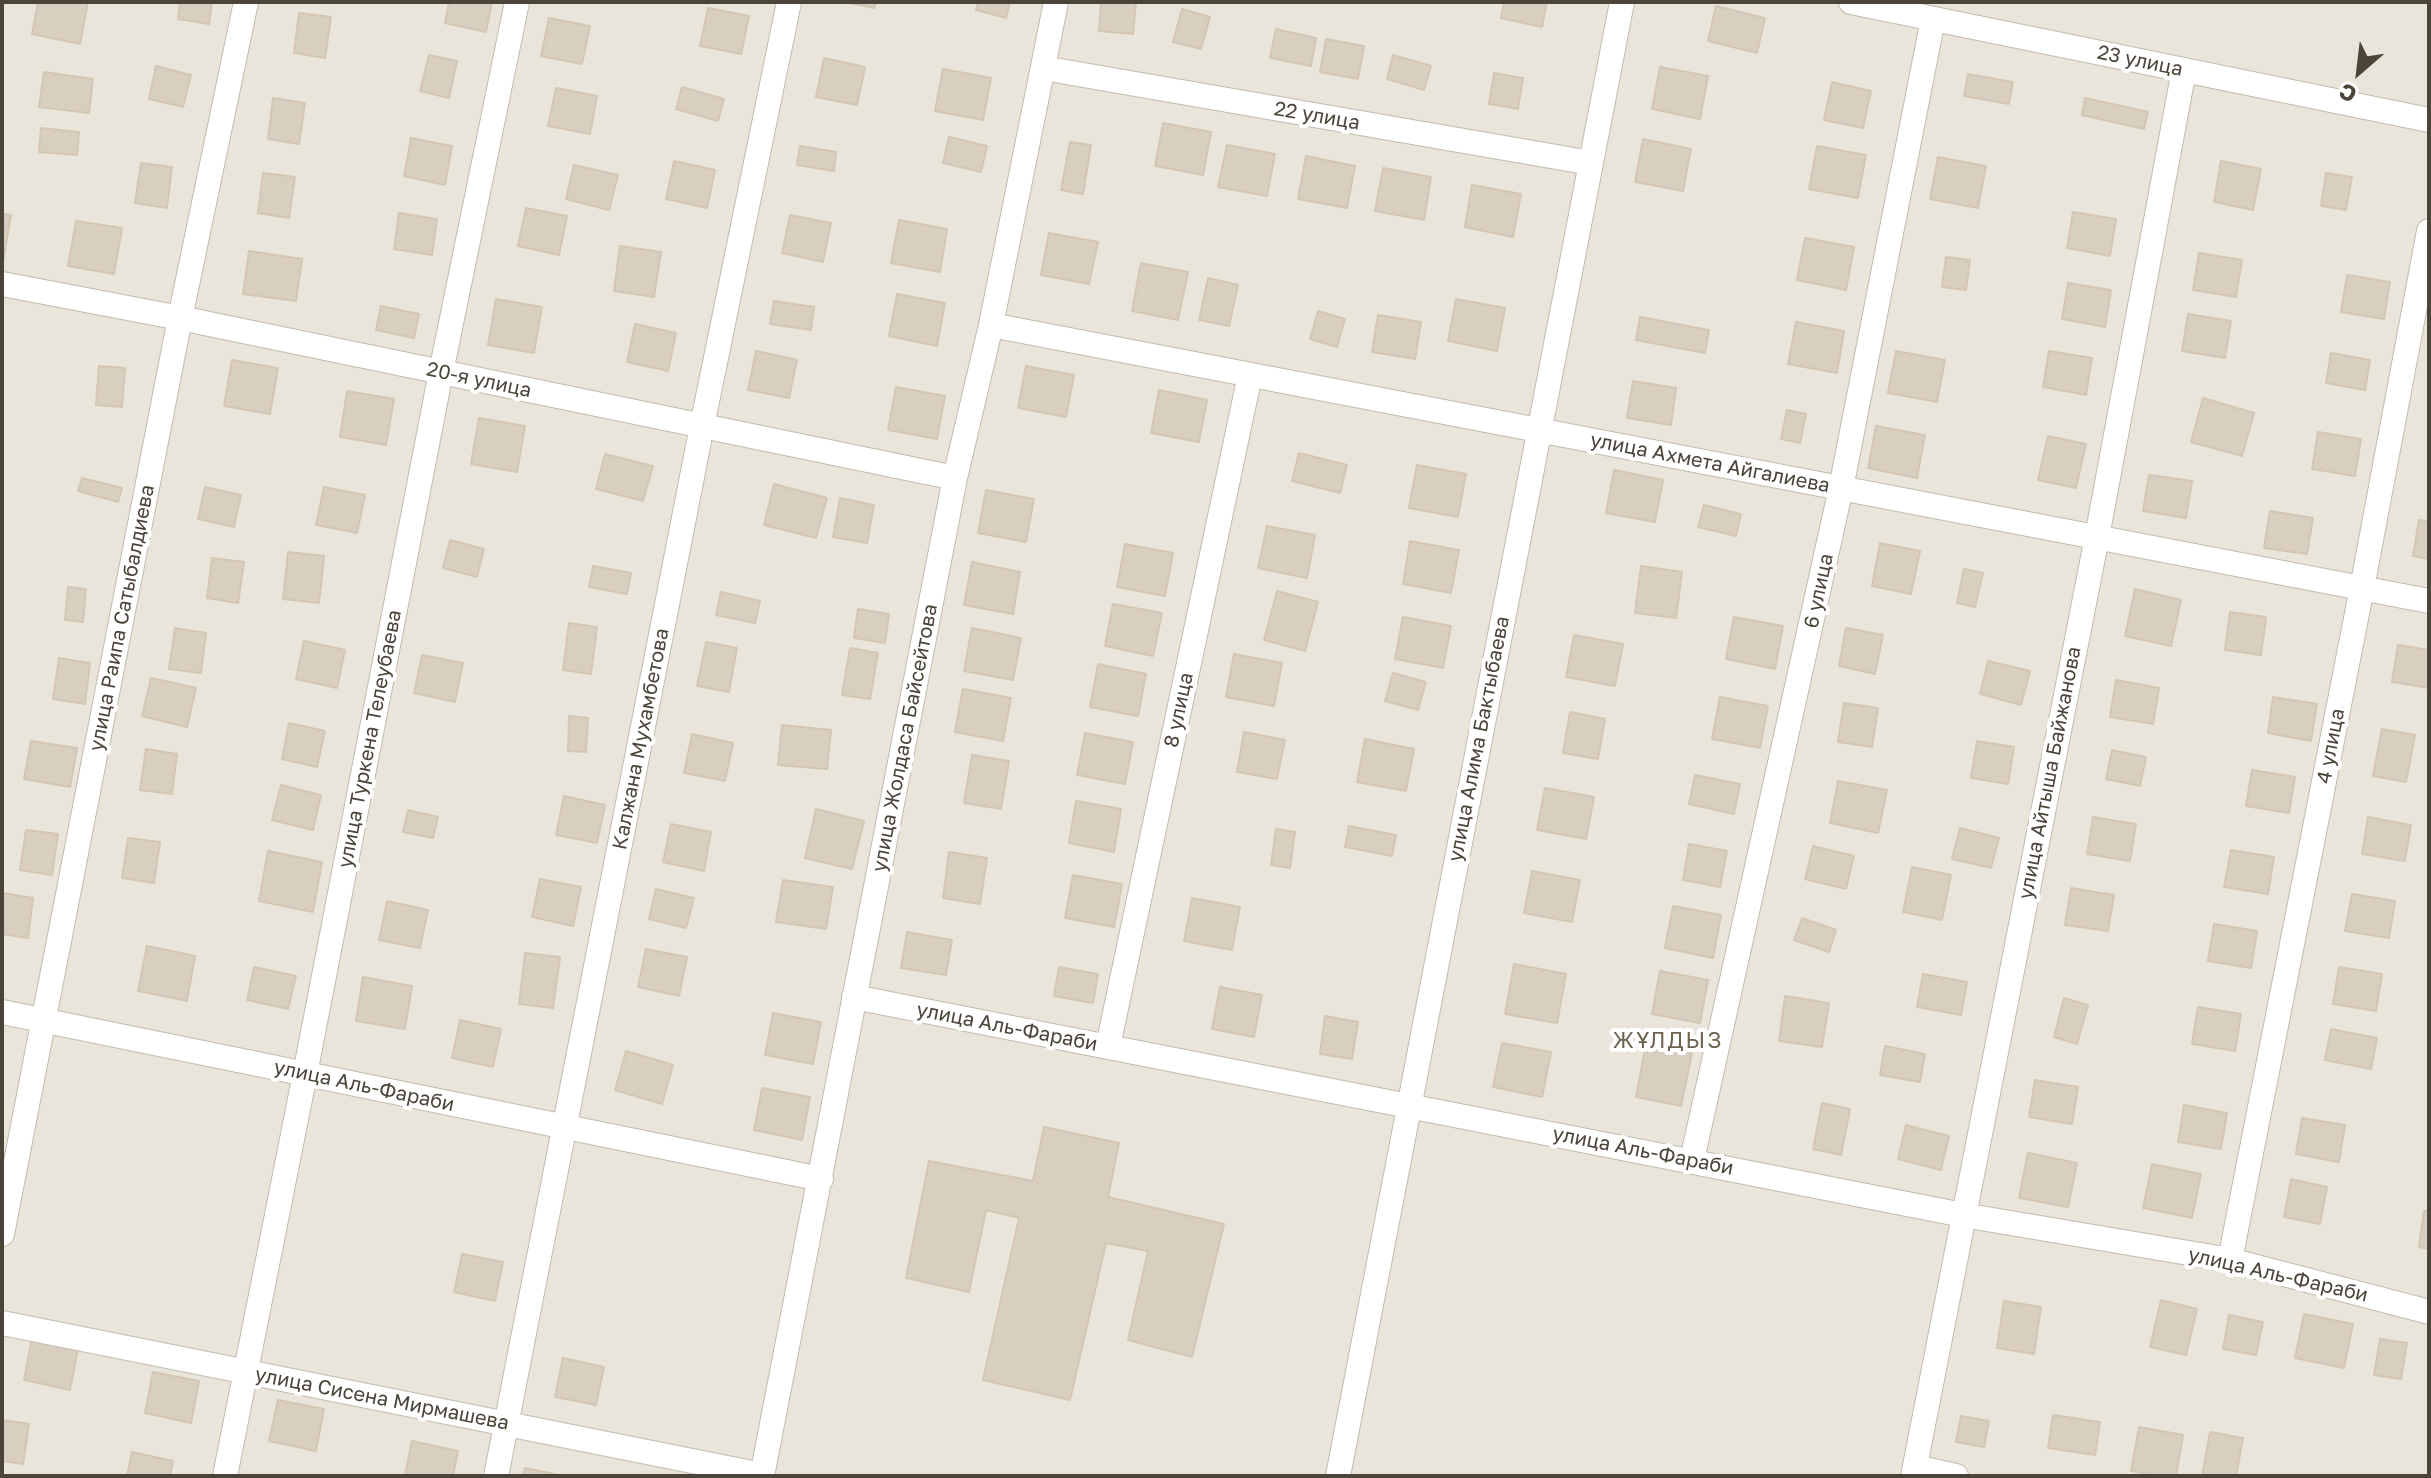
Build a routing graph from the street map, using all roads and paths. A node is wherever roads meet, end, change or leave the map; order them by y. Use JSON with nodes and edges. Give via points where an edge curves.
{"nodes":[{"id":1,"x":246,"y":2,"type":"edge"},
{"id":2,"x":517,"y":2,"type":"edge"},
{"id":3,"x":789,"y":2,"type":"edge"},
{"id":4,"x":1056,"y":2,"type":"edge"},
{"id":5,"x":1622,"y":2,"type":"edge"},
{"id":6,"x":1851,"y":2,"type":"edge"},
{"id":7,"x":1933,"y":19,"type":"junction"},
{"id":8,"x":1043,"y":68,"type":"junction"},
{"id":9,"x":2184,"y":70,"type":"junction"},
{"id":10,"x":2429,"y":120,"type":"edge"},
{"id":11,"x":1591,"y":163,"type":"junction"},
{"id":12,"x":2429,"y":231,"type":"edge"},
{"id":13,"x":2,"y":284,"type":"edge"},
{"id":14,"x":180,"y":318,"type":"junction"},
{"id":15,"x":991,"y":325,"type":"junction"},
{"id":16,"x":441,"y":372,"type":"junction"},
{"id":17,"x":1250,"y":375,"type":"junction"},
{"id":18,"x":702,"y":426,"type":"junction"},
{"id":19,"x":1538,"y":430,"type":"junction"},
{"id":20,"x":955,"y":478,"type":"junction"},
{"id":21,"x":1841,"y":488,"type":"junction"},
{"id":22,"x":2097,"y":537,"type":"junction"},
{"id":23,"x":2362,"y":588,"type":"junction"},
{"id":24,"x":2429,"y":601,"type":"edge"},
{"id":25,"x":854,"y":997,"type":"junction"},
{"id":26,"x":2,"y":1012,"type":"edge"},
{"id":27,"x":45,"y":1021,"type":"junction"},
{"id":28,"x":1108,"y":1046,"type":"junction"},
{"id":29,"x":305,"y":1074,"type":"junction"},
{"id":30,"x":1408,"y":1104,"type":"junction"},
{"id":31,"x":566,"y":1127,"type":"junction"},
{"id":32,"x":1692,"y":1160,"type":"junction"},
{"id":33,"x":821,"y":1179,"type":"junction"},
{"id":34,"x":1963,"y":1215,"type":"junction"},
{"id":35,"x":2,"y":1234,"type":"edge"},
{"id":36,"x":2230,"y":1260,"type":"junction"},
{"id":37,"x":2429,"y":1312,"type":"edge"},
{"id":38,"x":2,"y":1323,"type":"edge"},
{"id":39,"x":246,"y":1372,"type":"junction"},
{"id":40,"x":507,"y":1424,"type":"junction"},
{"id":41,"x":1914,"y":1472,"type":"edge"},
{"id":42,"x":762,"y":1475,"type":"edge"},
{"id":43,"x":225,"y":1476,"type":"edge"},
{"id":44,"x":496,"y":1476,"type":"edge"},
{"id":45,"x":1338,"y":1476,"type":"edge"},
{"id":46,"x":1956,"y":1476,"type":"edge"}],
"edges":[{"from":1,"to":14,"type":"street","name":"улица Раипа Сатыбалдиева"},
{"from":2,"to":16,"type":"street","name":"улица Туркена Телеубаева"},
{"from":3,"to":18,"type":"street","name":"Калжана Мухамбетова"},
{"from":4,"to":8,"type":"street","name":"улица Жолдаса Байсейтова"},
{"from":5,"to":11,"type":"street","name":"улица Алима Бактыбаева"},
{"from":6,"to":7,"type":"street","name":"23 улица"},
{"from":7,"to":9,"type":"street","name":"23 улица"},
{"from":7,"to":21,"type":"street","name":"6 улица"},
{"from":8,"to":11,"type":"street","name":"22 улица"},
{"from":8,"to":15,"type":"street","name":"улица Жолдаса Байсейтова"},
{"from":9,"to":10,"type":"street","name":"23 улица"},
{"from":9,"to":22,"type":"street","name":"улица Айтыша Байжанова"},
{"from":11,"to":19,"type":"street","name":"улица Алима Бактыбаева"},
{"from":12,"to":23,"type":"street","name":"4 улица"},
{"from":13,"to":14,"type":"street","name":"20-я улица"},
{"from":14,"to":16,"type":"street","name":"20-я улица"},
{"from":14,"to":27,"type":"street","name":"улица Раипа Сатыбалдиева"},
{"from":15,"to":17,"type":"street","name":"улица Ахмета Айгалиева"},
{"from":15,"to":20,"type":"street","name":"улица Жолдаса Байсейтова"},
{"from":16,"to":18,"type":"street","name":"20-я улица"},
{"from":16,"to":29,"type":"street","name":"улица Туркена Телеубаева"},
{"from":17,"to":19,"type":"street","name":"улица Ахмета Айгалиева"},
{"from":17,"to":28,"type":"street","name":"8 улица"},
{"from":18,"to":20,"type":"street","name":"20-я улица"},
{"from":18,"to":31,"type":"street","name":"Калжана Мухамбетова"},
{"from":19,"to":21,"type":"street","name":"улица Ахмета Айгалиева"},
{"from":19,"to":30,"type":"street","name":"улица Алима Бактыбаева"},
{"from":20,"to":25,"type":"street","name":"улица Жолдаса Байсейтова"},
{"from":21,"to":22,"type":"street","name":"улица Ахмета Айгалиева"},
{"from":21,"to":32,"type":"street","name":"6 улица"},
{"from":22,"to":23,"type":"street","name":"улица Ахмета Айгалиева"},
{"from":22,"to":34,"type":"street","name":"улица Айтыша Байжанова"},
{"from":23,"to":24,"type":"street","name":"улица Ахмета Айгалиева"},
{"from":23,"to":36,"type":"street","name":"4 улица"},
{"from":25,"to":28,"type":"street","name":"улица Аль-Фараби"},
{"from":25,"to":33,"type":"street","name":"улица Жолдаса Байсейтова"},
{"from":26,"to":27,"type":"street","name":"улица Аль-Фараби"},
{"from":27,"to":29,"type":"street","name":"улица Аль-Фараби"},
{"from":27,"to":35,"type":"street","name":"улица Раипа Сатыбалдиева"},
{"from":28,"to":30,"type":"street","name":"улица Аль-Фараби"},
{"from":29,"to":31,"type":"street","name":"улица Аль-Фараби"},
{"from":29,"to":39,"type":"street","name":"улица Туркена Телеубаева"},
{"from":30,"to":32,"type":"street","name":"улица Аль-Фараби"},
{"from":30,"to":45,"type":"street","name":"улица Алима Бактыбаева"},
{"from":31,"to":33,"type":"street","name":"улица Аль-Фараби"},
{"from":31,"to":40,"type":"street","name":"Калжана Мухамбетова"},
{"from":32,"to":34,"type":"street","name":"улица Аль-Фараби"},
{"from":33,"to":42,"type":"street","name":"улица Жолдаса Байсейтова"},
{"from":34,"to":36,"type":"street","name":"улица Аль-Фараби"},
{"from":34,"to":41,"type":"street","name":"улица Айтыша Байжанова"},
{"from":36,"to":37,"type":"street","name":"улица Аль-Фараби"},
{"from":38,"to":39,"type":"street","name":"улица Сисена Мирмашева"},
{"from":39,"to":40,"type":"street","name":"улица Сисена Мирмашева"},
{"from":39,"to":43,"type":"street","name":"улица Туркена Телеубаева"},
{"from":40,"to":42,"type":"street","name":"улица Сисена Мирмашева"},
{"from":40,"to":44,"type":"street","name":"Калжана Мухамбетова"},
{"from":41,"to":46,"type":"street"}]}
